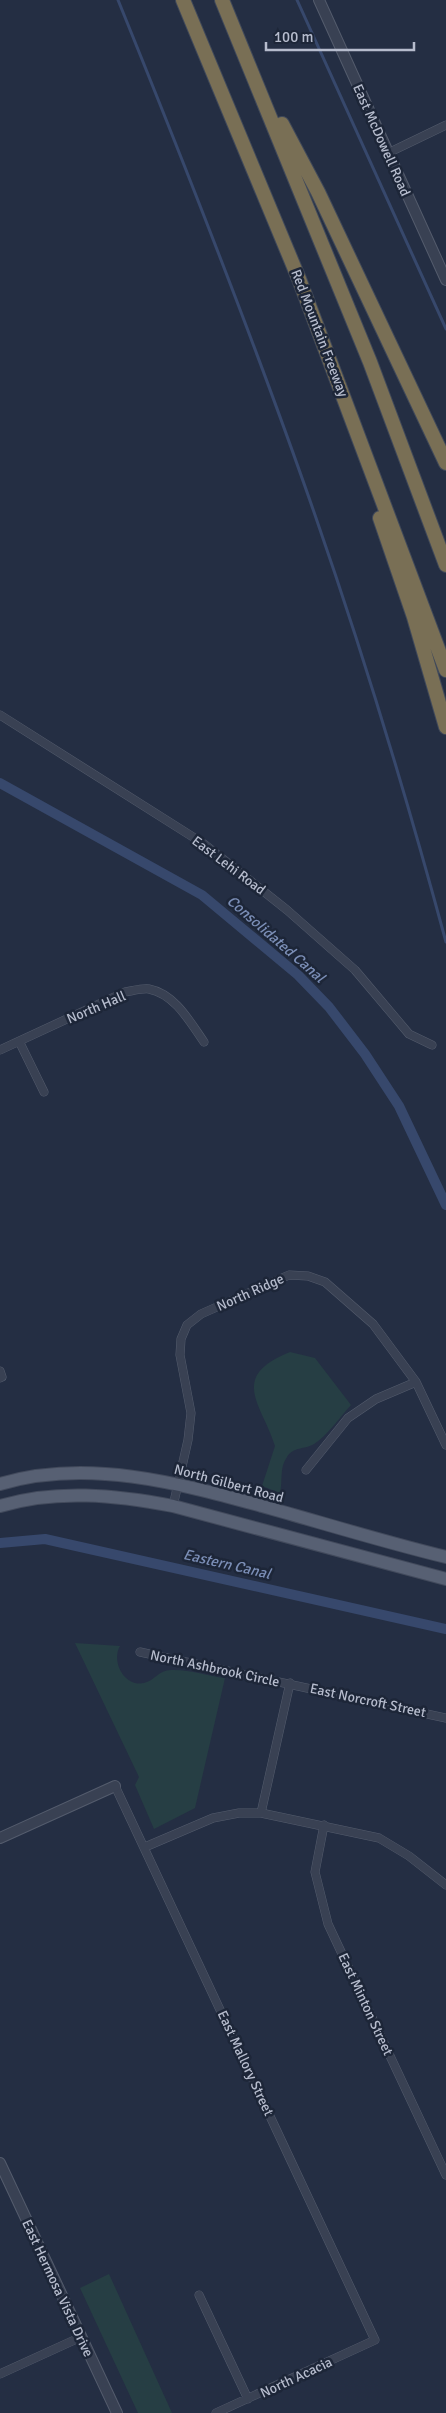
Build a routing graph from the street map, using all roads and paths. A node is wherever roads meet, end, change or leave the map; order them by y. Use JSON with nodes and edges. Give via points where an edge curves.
{"nodes":[{"id":1,"x":183,"y":0,"type":"edge"},
{"id":2,"x":222,"y":0,"type":"edge"},
{"id":3,"x":319,"y":0,"type":"edge"},
{"id":4,"x":246,"y":54,"type":"junction"},
{"id":5,"x":446,"y":125,"type":"edge"},
{"id":6,"x":388,"y":153,"type":"junction"},
{"id":7,"x":446,"y":280,"type":"edge"},
{"id":8,"x":368,"y":459,"type":"junction"},
{"id":9,"x":446,"y":463,"type":"edge"},
{"id":10,"x":446,"y":565,"type":"edge"},
{"id":11,"x":446,"y":670,"type":"edge"},
{"id":12,"x":0,"y":715,"type":"edge"},
{"id":13,"x":446,"y":727,"type":"edge"},
{"id":14,"x":18,"y":1041,"type":"junction"},
{"id":15,"x":204,"y":1042,"type":"dead end"},
{"id":16,"x":432,"y":1045,"type":"dead end"},
{"id":17,"x":0,"y":1050,"type":"edge"},
{"id":18,"x":44,"y":1092,"type":"dead end"},
{"id":19,"x":416,"y":1382,"type":"junction"},
{"id":20,"x":446,"y":1445,"type":"edge"},
{"id":21,"x":306,"y":1470,"type":"dead end"},
{"id":22,"x":0,"y":1484,"type":"edge"},
{"id":23,"x":178,"y":1484,"type":"junction"},
{"id":24,"x":0,"y":1506,"type":"edge"},
{"id":25,"x":172,"y":1506,"type":"junction"},
{"id":26,"x":446,"y":1557,"type":"edge"},
{"id":27,"x":446,"y":1579,"type":"edge"},
{"id":28,"x":140,"y":1652,"type":"dead end"},
{"id":29,"x":290,"y":1683,"type":"junction"},
{"id":30,"x":446,"y":1718,"type":"edge"},
{"id":31,"x":115,"y":1786,"type":"joint"},
{"id":32,"x":261,"y":1813,"type":"junction"},
{"id":33,"x":324,"y":1825,"type":"junction"},
{"id":34,"x":0,"y":1838,"type":"edge"},
{"id":35,"x":144,"y":1847,"type":"junction"},
{"id":36,"x":446,"y":1885,"type":"edge"},
{"id":37,"x":0,"y":2163,"type":"edge"},
{"id":38,"x":446,"y":2175,"type":"edge"},
{"id":39,"x":200,"y":2295,"type":"dead end"},
{"id":40,"x":81,"y":2337,"type":"junction"},
{"id":41,"x":375,"y":2340,"type":"joint"},
{"id":42,"x":0,"y":2374,"type":"edge"},
{"id":43,"x":248,"y":2399,"type":"junction"},
{"id":44,"x":117,"y":2413,"type":"edge"},
{"id":45,"x":216,"y":2413,"type":"edge"}],
"edges":[{"from":1,"to":8,"type":"highway","name":"Red Mountain Freeway","via":[[299,279]]},
{"from":2,"to":4,"type":"highway"},
{"from":3,"to":6,"type":"street","name":"East McDowell Road"},
{"from":4,"to":9,"type":"highway","via":[[318,192]]},
{"from":4,"to":10,"type":"highway","via":[[370,362]]},
{"from":5,"to":6,"type":"street"},
{"from":6,"to":7,"type":"street","name":"East McDowell Road"},
{"from":8,"to":11,"type":"highway","name":"Red Mountain Freeway"},
{"from":8,"to":13,"type":"highway","via":[[376,507],[414,617]]},
{"from":12,"to":16,"type":"street","name":"East Lehi Road","via":[[204,844],[236,868],[355,970],[409,1034]]},
{"from":14,"to":15,"type":"street","name":"North Hall","via":[[126,992],[148,989],[167,997],[181,1009]]},
{"from":14,"to":17,"type":"street","name":"North Hall"},
{"from":14,"to":18,"type":"street"},
{"from":19,"to":20,"type":"street","name":"North Ridge"},
{"from":19,"to":21,"type":"street","via":[[376,1400],[348,1418]]},
{"from":19,"to":23,"type":"street","name":"North Ridge","via":[[373,1324],[341,1294],[325,1282],[308,1276],[288,1275],[201,1314],[187,1326],[181,1339],[180,1355],[191,1413]]},
{"from":22,"to":23,"type":"main road","name":"North Gilbert Road","via":[[79,1473]]},
{"from":23,"to":25,"type":"street","name":"North Ridge"},
{"from":23,"to":26,"type":"main road","name":"North Gilbert Road"},
{"from":24,"to":25,"type":"main road","via":[[74,1494],[135,1498]]},
{"from":25,"to":27,"type":"main road"},
{"from":28,"to":29,"type":"street","name":"North Ashbrook Circle"},
{"from":29,"to":30,"type":"street","name":"East Norcroft Street"},
{"from":29,"to":32,"type":"street"},
{"from":31,"to":34,"type":"street"},
{"from":31,"to":35,"type":"street","name":"East Mallory Street"},
{"from":32,"to":33,"type":"street"},
{"from":32,"to":35,"type":"street","via":[[214,1818]]},
{"from":33,"to":36,"type":"street","via":[[379,1838]]},
{"from":33,"to":38,"type":"street","name":"East Minton Street","via":[[315,1872],[328,1924]]},
{"from":35,"to":41,"type":"street","name":"East Mallory Street"},
{"from":37,"to":40,"type":"street","name":"East Hermosa Vista Drive"},
{"from":39,"to":43,"type":"street"},
{"from":40,"to":42,"type":"street"},
{"from":40,"to":44,"type":"street","name":"East Hermosa Vista Drive"},
{"from":41,"to":43,"type":"street","name":"North Acacia"},
{"from":43,"to":45,"type":"street","name":"North Acacia"}]}
